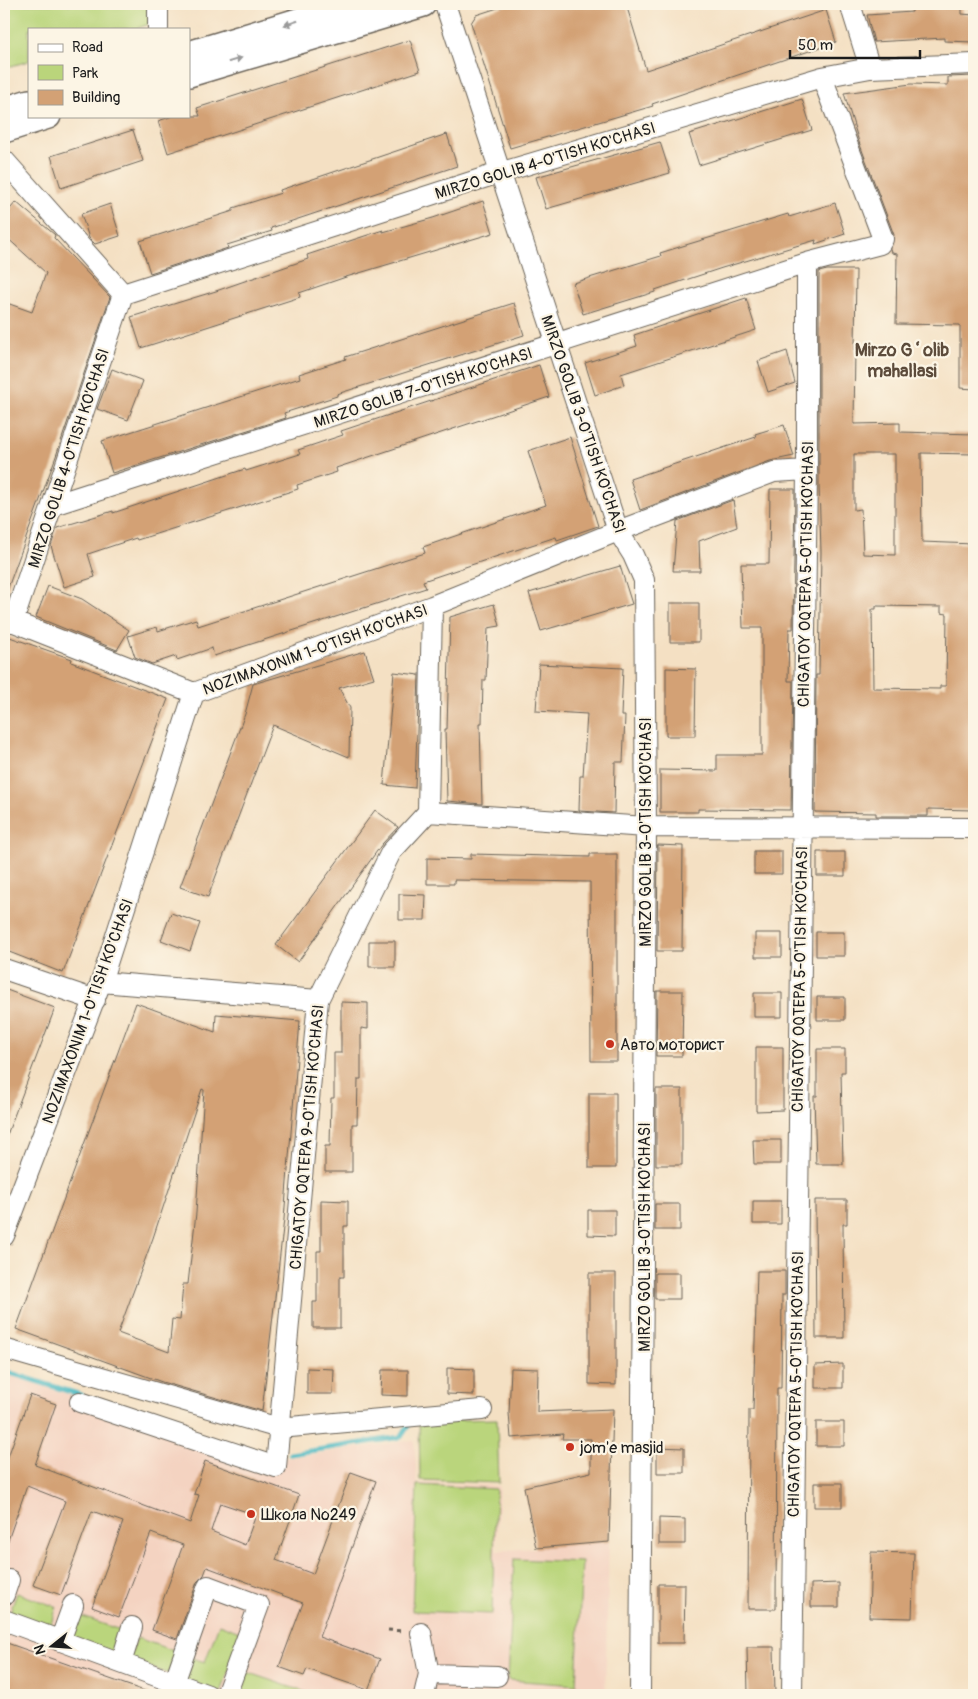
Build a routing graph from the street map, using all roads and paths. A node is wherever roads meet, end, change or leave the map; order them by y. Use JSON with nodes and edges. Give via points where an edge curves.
{"nodes":[{"id":1,"x":158,"y":4,"type":"edge"},
{"id":2,"x":354,"y":4,"type":"edge"},
{"id":3,"x":423,"y":4,"type":"edge"},
{"id":4,"x":445,"y":4,"type":"edge"},
{"id":5,"x":850,"y":4,"type":"edge"},
{"id":6,"x":158,"y":28,"type":"edge"},
{"id":7,"x":190,"y":54,"type":"edge"},
{"id":8,"x":974,"y":64,"type":"edge"},
{"id":9,"x":870,"y":68,"type":"junction"},
{"id":10,"x":190,"y":74,"type":"edge"},
{"id":11,"x":822,"y":77,"type":"junction"},
{"id":12,"x":28,"y":102,"type":"edge"},
{"id":13,"x":4,"y":110,"type":"edge"},
{"id":14,"x":42,"y":118,"type":"edge"},
{"id":15,"x":4,"y":130,"type":"edge"},
{"id":16,"x":4,"y":160,"type":"edge"},
{"id":17,"x":499,"y":173,"type":"junction"},
{"id":18,"x":807,"y":263,"type":"junction"},
{"id":19,"x":123,"y":294,"type":"junction"},
{"id":20,"x":556,"y":345,"type":"junction"},
{"id":21,"x":807,"y":470,"type":"junction"},
{"id":22,"x":53,"y":505,"type":"junction"},
{"id":23,"x":618,"y":531,"type":"junction"},
{"id":24,"x":432,"y":606,"type":"junction"},
{"id":25,"x":9,"y":620,"type":"edge"},
{"id":26,"x":194,"y":693,"type":"junction"},
{"id":27,"x":428,"y":812,"type":"junction"},
{"id":28,"x":646,"y":828,"type":"junction"},
{"id":29,"x":801,"y":828,"type":"junction"},
{"id":30,"x":974,"y":828,"type":"edge"},
{"id":31,"x":4,"y":968,"type":"edge"},
{"id":32,"x":98,"y":991,"type":"junction"},
{"id":33,"x":318,"y":1000,"type":"junction"},
{"id":34,"x":4,"y":1236,"type":"edge"},
{"id":35,"x":4,"y":1350,"type":"edge"},
{"id":36,"x":80,"y":1402,"type":"dead end"},
{"id":37,"x":482,"y":1410,"type":"dead end"},
{"id":38,"x":279,"y":1428,"type":"junction"},
{"id":39,"x":73,"y":1605,"type":"dead end"},
{"id":40,"x":4,"y":1620,"type":"edge"},
{"id":41,"x":132,"y":1627,"type":"dead end"},
{"id":42,"x":421,"y":1633,"type":"dead end"},
{"id":43,"x":60,"y":1641,"type":"junction"},
{"id":44,"x":121,"y":1663,"type":"junction"},
{"id":45,"x":429,"y":1674,"type":"junction"},
{"id":46,"x":497,"y":1676,"type":"dead end"},
{"id":47,"x":174,"y":1683,"type":"junction"},
{"id":48,"x":208,"y":1695,"type":"edge"},
{"id":49,"x":226,"y":1695,"type":"edge"},
{"id":50,"x":424,"y":1695,"type":"edge"},
{"id":51,"x":640,"y":1695,"type":"edge"},
{"id":52,"x":792,"y":1695,"type":"edge"}],
"edges":[{"from":1,"to":6,"type":"street"},
{"from":2,"to":7,"type":"main road","one_way":true},
{"from":10,"to":3,"type":"main road","one_way":true},
{"from":4,"to":17,"type":"street","name":"MIRZO GOLIB 3-O'TISH KO'CHASI"},
{"from":5,"to":9,"type":"street"},
{"from":8,"to":9,"type":"street","name":"MIRZO GOLIB 4-O'TISH KO'CHASI"},
{"from":9,"to":11,"type":"street","name":"MIRZO GOLIB 4-O'TISH KO'CHASI"},
{"from":11,"to":17,"type":"street","name":"MIRZO GOLIB 4-O'TISH KO'CHASI"},
{"from":11,"to":18,"type":"street","name":"MIRZO GOLIB 7-O'TISH KO'CHASI","via":[[883,239],[880,244]]},
{"from":12,"to":13,"type":"main road"},
{"from":14,"to":15,"type":"main road"},
{"from":16,"to":19,"type":"street"},
{"from":17,"to":19,"type":"street","name":"MIRZO GOLIB 4-O'TISH KO'CHASI"},
{"from":17,"to":20,"type":"street","name":"MIRZO GOLIB 3-O'TISH KO'CHASI"},
{"from":18,"to":20,"type":"street","name":"MIRZO GOLIB 7-O'TISH KO'CHASI"},
{"from":18,"to":21,"type":"street","name":"CHIGATOY OQTEPA 5-O'TISH KO'CHASI"},
{"from":19,"to":22,"type":"street","name":"MIRZO GOLIB 4-O'TISH KO'CHASI"},
{"from":20,"to":22,"type":"street","name":"MIRZO GOLIB 7-O'TISH KO'CHASI"},
{"from":20,"to":23,"type":"street","name":"MIRZO GOLIB 3-O'TISH KO'CHASI"},
{"from":21,"to":23,"type":"street","name":"NOZIMAXONIM 1-O'TISH KO'CHASI","via":[[774,472]]},
{"from":21,"to":29,"type":"street","name":"CHIGATOY OQTEPA 5-O'TISH KO'CHASI"},
{"from":22,"to":25,"type":"street","name":"MIRZO GOLIB 4-O'TISH KO'CHASI"},
{"from":23,"to":24,"type":"street","name":"NOZIMAXONIM 1-O'TISH KO'CHASI"},
{"from":23,"to":28,"type":"street","name":"MIRZO GOLIB 3-O'TISH KO'CHASI","via":[[644,580]]},
{"from":24,"to":26,"type":"street","name":"NOZIMAXONIM 1-O'TISH KO'CHASI"},
{"from":24,"to":27,"type":"street"},
{"from":25,"to":26,"type":"street"},
{"from":26,"to":32,"type":"street","name":"NOZIMAXONIM 1-O'TISH KO'CHASI"},
{"from":27,"to":28,"type":"street"},
{"from":27,"to":33,"type":"street","name":"CHIGATOY OQTEPA 9-O'TISH KO'CHASI","via":[[391,852]]},
{"from":28,"to":29,"type":"street"},
{"from":28,"to":51,"type":"street","name":"MIRZO GOLIB 3-O'TISH KO'CHASI"},
{"from":29,"to":30,"type":"street"},
{"from":29,"to":52,"type":"street","name":"CHIGATOY OQTEPA 5-O'TISH KO'CHASI"},
{"from":31,"to":32,"type":"street"},
{"from":32,"to":33,"type":"street"},
{"from":32,"to":34,"type":"street","name":"NOZIMAXONIM 1-O'TISH KO'CHASI"},
{"from":33,"to":38,"type":"street","name":"CHIGATOY OQTEPA 9-O'TISH KO'CHASI"},
{"from":35,"to":38,"type":"street"},
{"from":36,"to":38,"type":"street","name":"CHIGATOY OQTEPA 9-O'TISH KO'CHASI","via":[[276,1467]]},
{"from":37,"to":38,"type":"street"},
{"from":39,"to":43,"type":"street"},
{"from":40,"to":43,"type":"street"},
{"from":41,"to":44,"type":"street"},
{"from":42,"to":45,"type":"street"},
{"from":43,"to":44,"type":"street"},
{"from":44,"to":47,"type":"street"},
{"from":45,"to":46,"type":"street"},
{"from":45,"to":50,"type":"street"},
{"from":47,"to":48,"type":"street"},
{"from":47,"to":49,"type":"street","via":[[208,1586],[259,1605]]}]}
